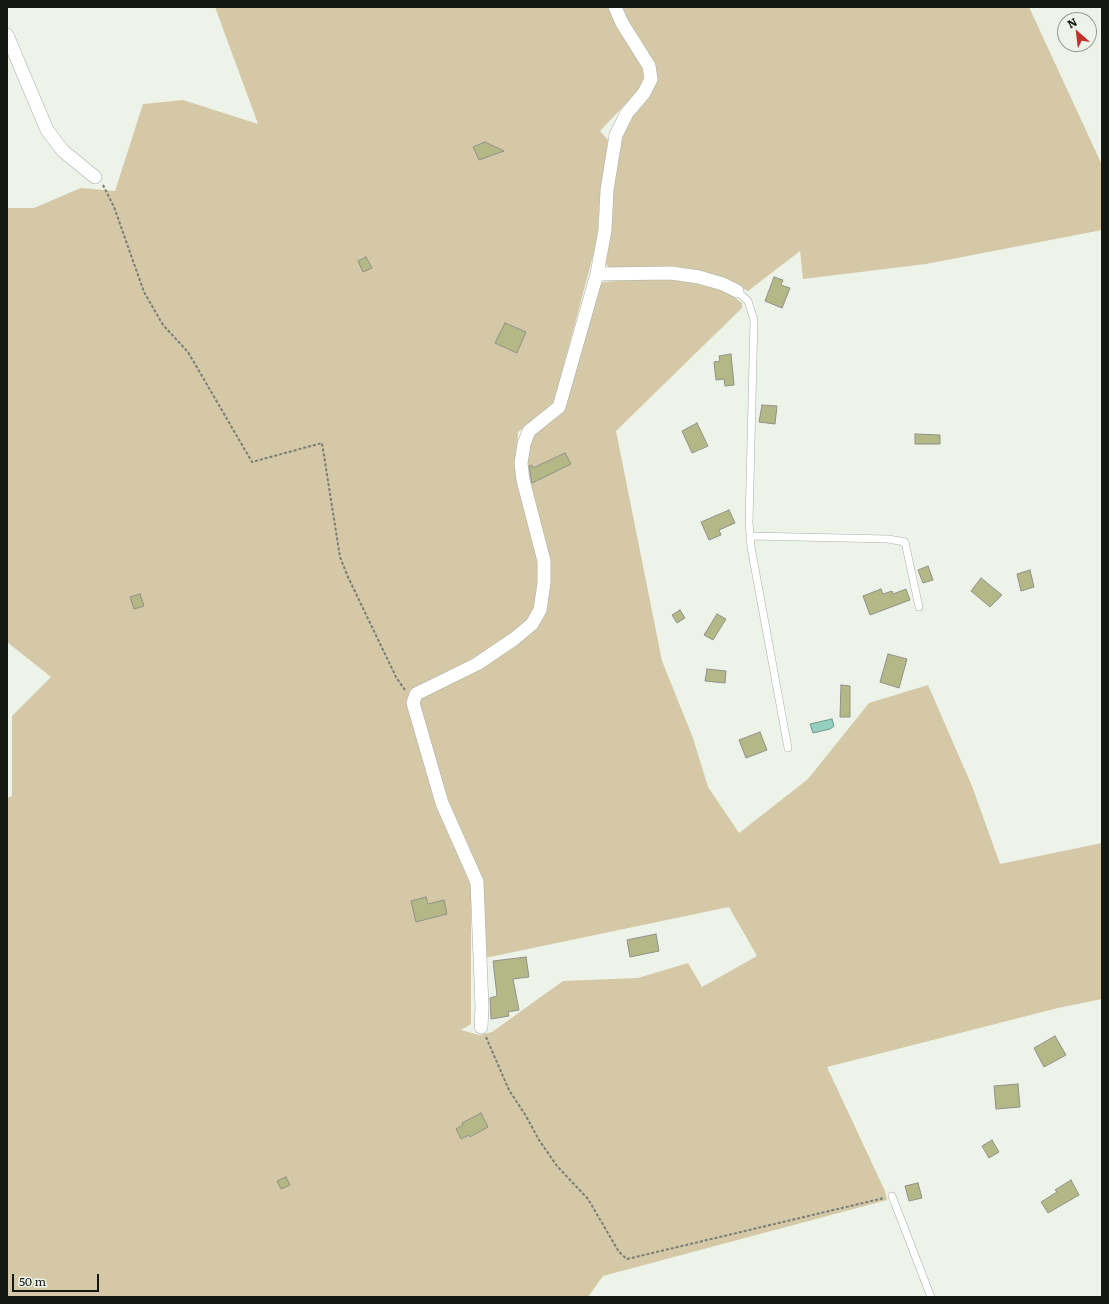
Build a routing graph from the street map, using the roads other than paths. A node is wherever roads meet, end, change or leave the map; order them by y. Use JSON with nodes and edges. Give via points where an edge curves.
{"nodes":[{"id":1,"x":616,"y":7,"type":"edge"},
{"id":2,"x":7,"y":35,"type":"edge"},
{"id":3,"x":95,"y":177,"type":"road end"},
{"id":4,"x":597,"y":274,"type":"junction"},
{"id":5,"x":737,"y":291,"type":"joint"},
{"id":6,"x":751,"y":536,"type":"junction"},
{"id":7,"x":919,"y":607,"type":"dead end"},
{"id":8,"x":788,"y":748,"type":"dead end"},
{"id":9,"x":481,"y":1027,"type":"road end"},
{"id":10,"x":892,"y":1196,"type":"road end"},
{"id":11,"x":930,"y":1297,"type":"edge"}],
"edges":[{"from":1,"to":4,"type":"street","via":[[622,23],[649,66],[651,79],[644,93],[627,113],[616,135]]},
{"from":2,"to":3,"type":"street","via":[[47,130],[63,151]]},
{"from":4,"to":5,"type":"street","via":[[671,273],[699,277]]},
{"from":4,"to":9,"type":"street","via":[[559,407],[529,431],[524,444],[521,463],[523,480],[544,561],[540,610],[532,624],[514,639],[477,664],[416,694],[413,703],[442,803],[477,882]]},
{"from":5,"to":6,"type":"lane","via":[[748,302],[754,320],[749,522]]},
{"from":6,"to":7,"type":"lane","via":[[888,539],[905,542]]},
{"from":6,"to":8,"type":"lane","via":[[758,588]]},
{"from":10,"to":11,"type":"lane"}]}
